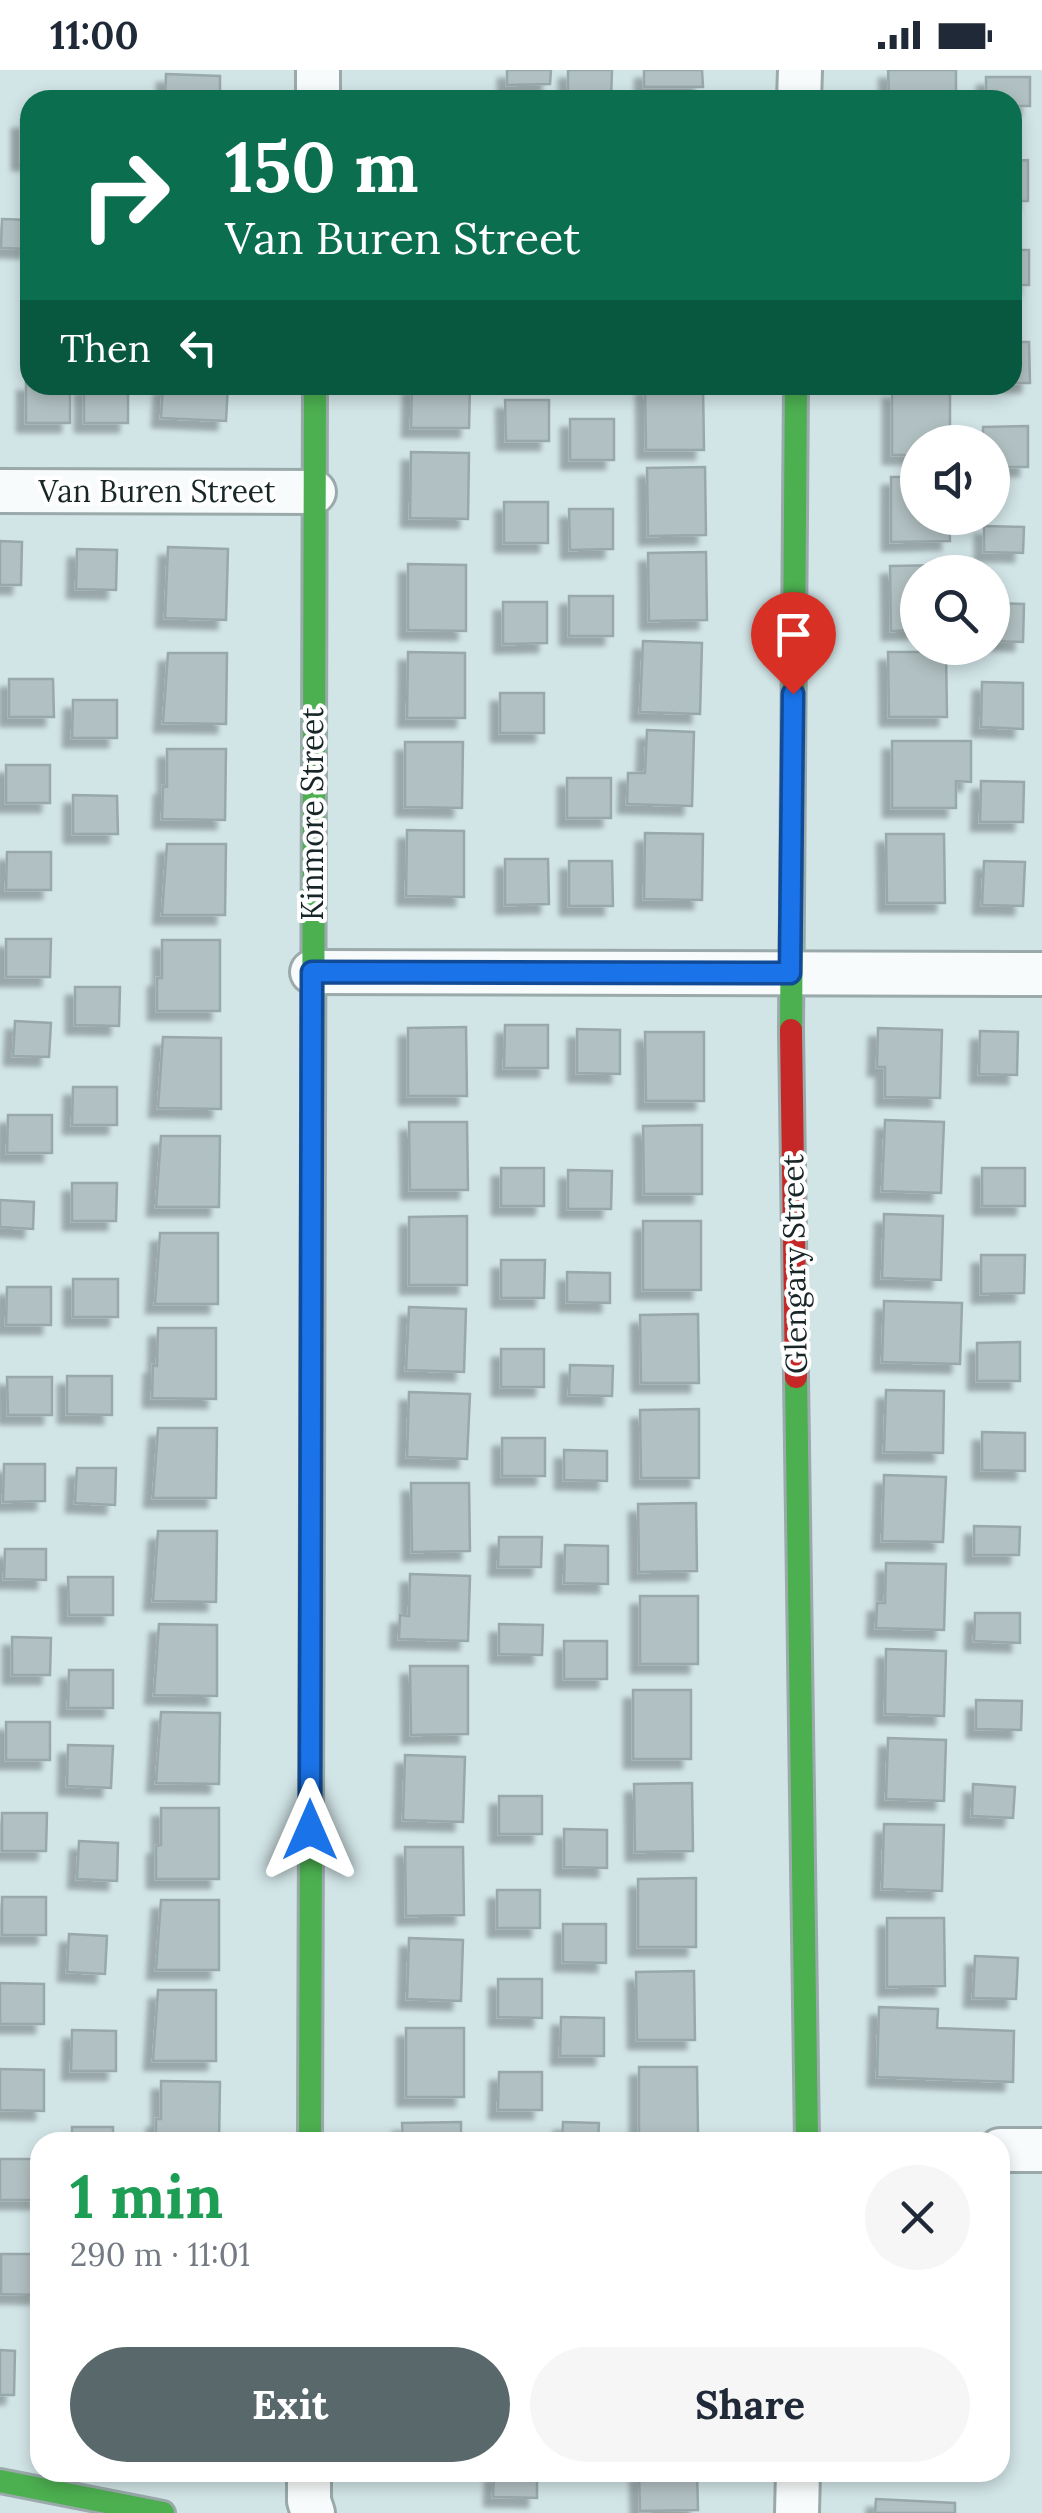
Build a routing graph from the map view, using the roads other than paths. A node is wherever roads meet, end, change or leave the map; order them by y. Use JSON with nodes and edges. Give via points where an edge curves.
{"nodes":[{"id":1,"x":315,"y":395,"type":"edge"},
{"id":2,"x":796,"y":395,"type":"edge"},
{"id":3,"x":0,"y":490,"type":"edge"},
{"id":4,"x":314,"y":492,"type":"junction"},
{"id":5,"x":312,"y":972,"type":"junction"},
{"id":6,"x":790,"y":973,"type":"junction"},
{"id":7,"x":1042,"y":974,"type":"edge"},
{"id":8,"x":310,"y":2132,"type":"edge"},
{"id":9,"x":806,"y":2132,"type":"edge"},
{"id":10,"x":1010,"y":2150,"type":"edge"},
{"id":11,"x":1042,"y":2150,"type":"edge"},
{"id":12,"x":0,"y":2481,"type":"edge"},
{"id":13,"x":309,"y":2482,"type":"edge"},
{"id":14,"x":798,"y":2482,"type":"edge"},
{"id":15,"x":163,"y":2513,"type":"edge"},
{"id":16,"x":313,"y":2513,"type":"edge"},
{"id":17,"x":797,"y":2513,"type":"edge"}],
"edges":[{"from":1,"to":4,"type":"street","name":"Kinmore Street"},
{"from":2,"to":6,"type":"street","name":"Glengary Street"},
{"from":3,"to":4,"type":"street","name":"Van Buren Street"},
{"from":4,"to":5,"type":"street","name":"Kinmore Street"},
{"from":5,"to":6,"type":"street"},
{"from":5,"to":8,"type":"street","name":"Kinmore Street"},
{"from":6,"to":7,"type":"street"},
{"from":6,"to":9,"type":"street","name":"Glengary Street"},
{"from":10,"to":11,"type":"street"},
{"from":12,"to":15,"type":"street"},
{"from":13,"to":16,"type":"street"},
{"from":14,"to":17,"type":"street"}]}
